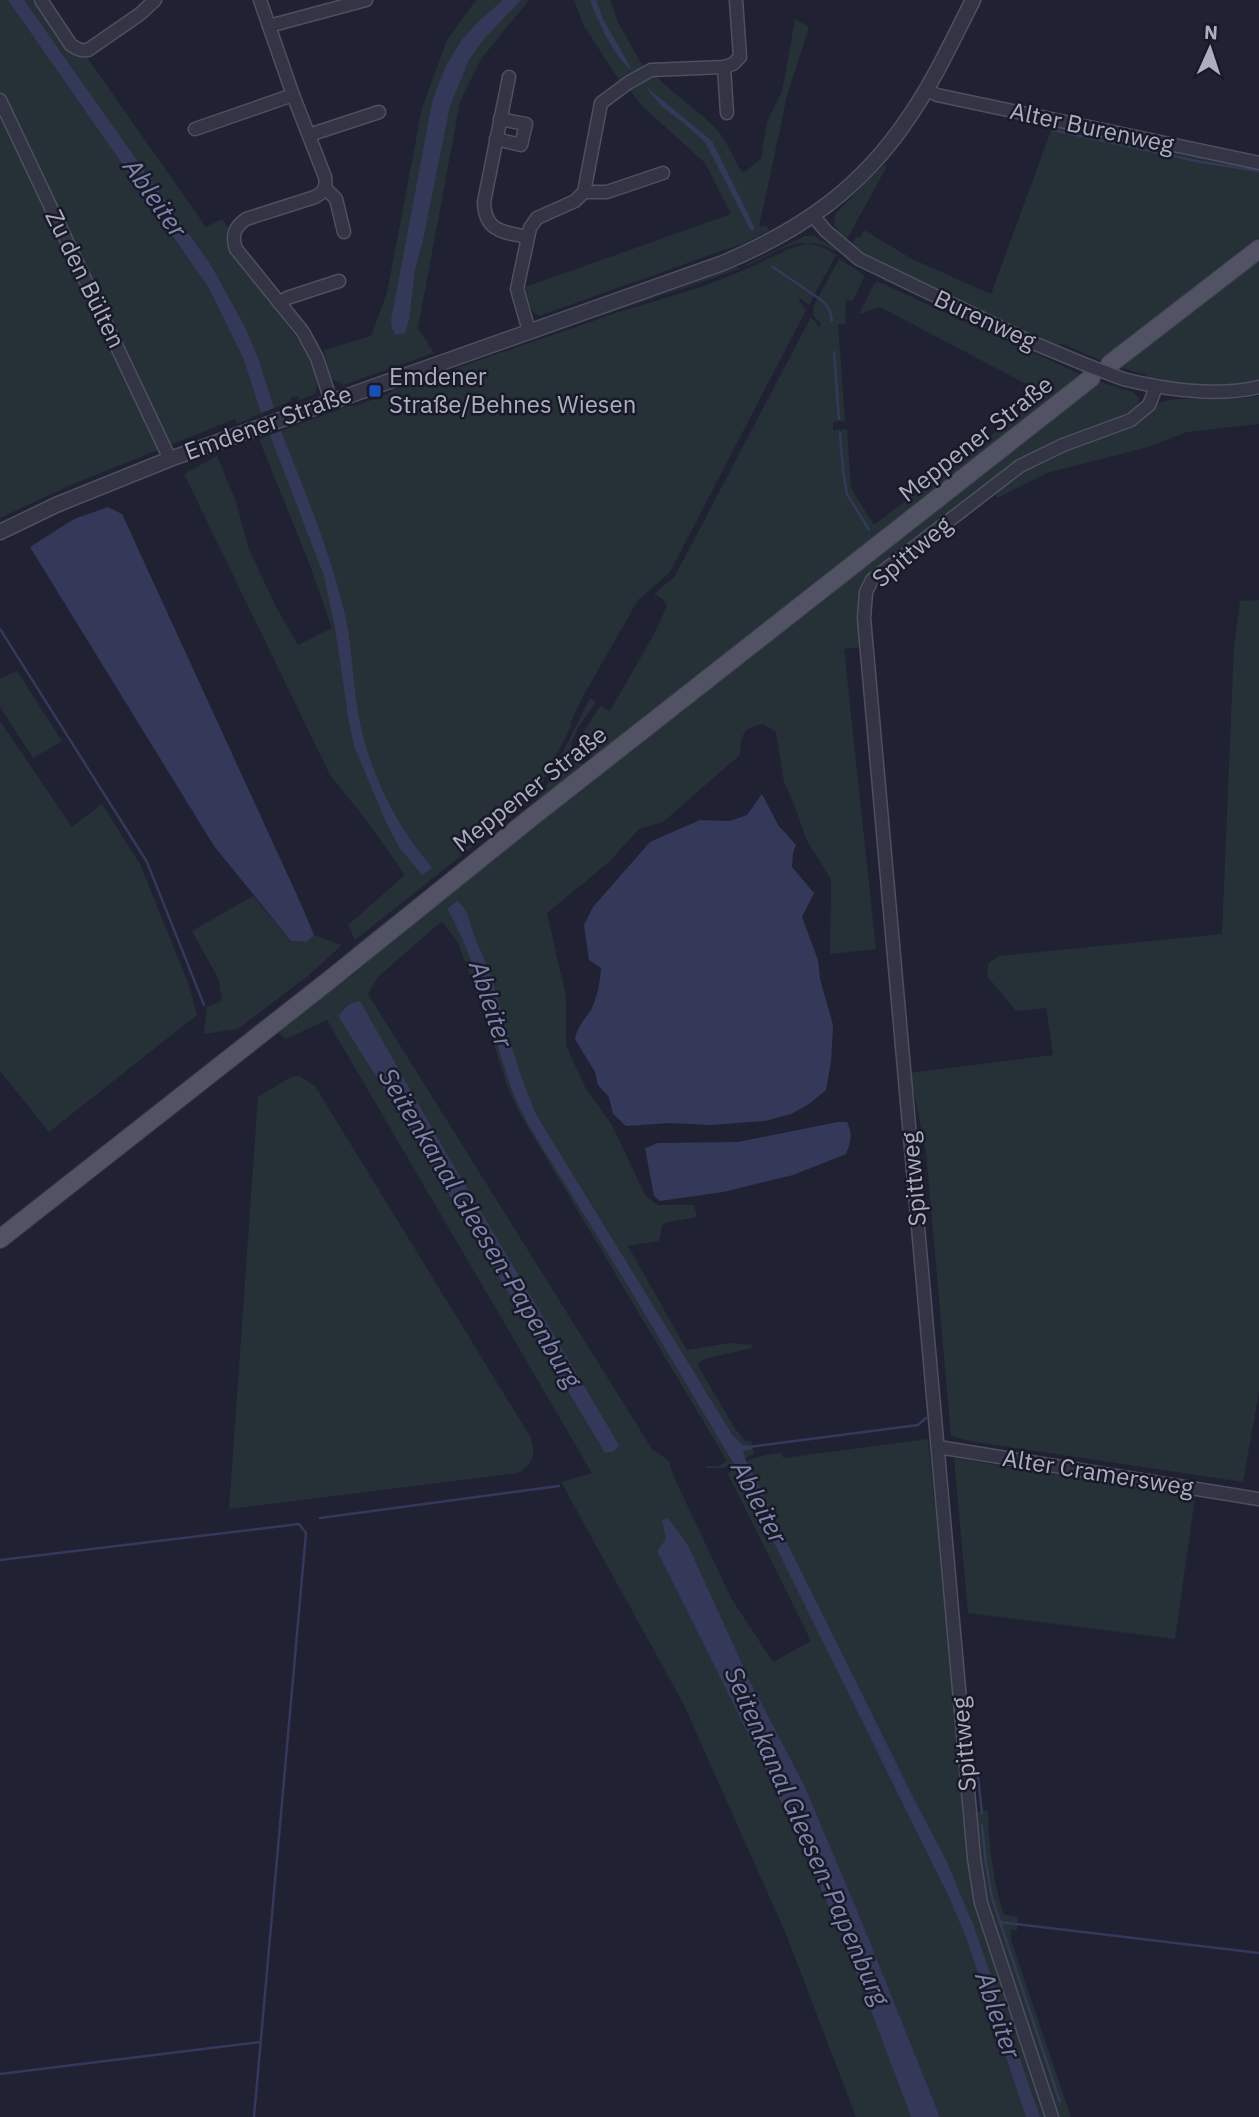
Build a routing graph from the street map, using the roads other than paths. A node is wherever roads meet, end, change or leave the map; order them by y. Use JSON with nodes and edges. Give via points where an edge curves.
{"nodes":[{"id":1,"x":41,"y":0,"type":"edge"},
{"id":2,"x":155,"y":0,"type":"edge"},
{"id":3,"x":260,"y":0,"type":"edge"},
{"id":4,"x":366,"y":0,"type":"edge"},
{"id":5,"x":736,"y":0,"type":"edge"},
{"id":6,"x":973,"y":0,"type":"edge"},
{"id":7,"x":269,"y":26,"type":"junction"},
{"id":8,"x":724,"y":67,"type":"junction"},
{"id":9,"x":509,"y":77,"type":"dead end"},
{"id":10,"x":926,"y":89,"type":"junction"},
{"id":11,"x":293,"y":95,"type":"junction"},
{"id":12,"x":0,"y":100,"type":"edge"},
{"id":13,"x":379,"y":112,"type":"dead end"},
{"id":14,"x":727,"y":113,"type":"dead end"},
{"id":15,"x":500,"y":119,"type":"junction"},
{"id":16,"x":195,"y":130,"type":"dead end"},
{"id":17,"x":309,"y":135,"type":"junction"},
{"id":18,"x":496,"y":139,"type":"junction"},
{"id":19,"x":1259,"y":163,"type":"edge"},
{"id":20,"x":663,"y":173,"type":"dead end"},
{"id":21,"x":325,"y":188,"type":"junction"},
{"id":22,"x":584,"y":192,"type":"junction"},
{"id":23,"x":813,"y":216,"type":"junction"},
{"id":24,"x":344,"y":232,"type":"dead end"},
{"id":25,"x":528,"y":237,"type":"junction"},
{"id":26,"x":1259,"y":248,"type":"edge"},
{"id":27,"x":339,"y":281,"type":"dead end"},
{"id":28,"x":279,"y":303,"type":"junction"},
{"id":29,"x":529,"y":331,"type":"junction"},
{"id":30,"x":1110,"y":364,"type":"dead end"},
{"id":31,"x":1088,"y":371,"type":"junction"},
{"id":32,"x":1156,"y":387,"type":"junction"},
{"id":33,"x":1259,"y":387,"type":"edge"},
{"id":34,"x":331,"y":401,"type":"junction"},
{"id":35,"x":170,"y":458,"type":"junction"},
{"id":36,"x":0,"y":532,"type":"edge"},
{"id":37,"x":0,"y":1239,"type":"edge"},
{"id":38,"x":938,"y":1447,"type":"junction"},
{"id":39,"x":1259,"y":1499,"type":"edge"},
{"id":40,"x":1052,"y":2117,"type":"edge"}],
"edges":[{"from":1,"to":2,"type":"street","via":[[71,45],[88,50]]},
{"from":3,"to":7,"type":"street"},
{"from":4,"to":7,"type":"street"},
{"from":5,"to":8,"type":"street","via":[[740,57]]},
{"from":6,"to":10,"type":"street","name":"Emdener Straße"},
{"from":7,"to":11,"type":"street"},
{"from":8,"to":14,"type":"street"},
{"from":8,"to":22,"type":"street","via":[[651,70],[601,103]]},
{"from":9,"to":15,"type":"street"},
{"from":10,"to":19,"type":"street","name":"Alter Burenweg"},
{"from":10,"to":23,"type":"street","name":"Emdener Straße","via":[[873,164]]},
{"from":11,"to":16,"type":"street"},
{"from":11,"to":17,"type":"street"},
{"from":12,"to":35,"type":"street","name":"Zu den Bülten"},
{"from":13,"to":17,"type":"street"},
{"from":15,"to":18,"type":"street"},
{"from":15,"to":18,"type":"street","via":[[526,124],[521,145]]},
{"from":17,"to":21,"type":"street"},
{"from":18,"to":25,"type":"street","via":[[484,216],[492,227]]},
{"from":20,"to":22,"type":"street","via":[[607,192]]},
{"from":21,"to":24,"type":"street","via":[[336,199]]},
{"from":21,"to":28,"type":"street","via":[[315,197],[246,219],[234,231],[236,248]]},
{"from":22,"to":25,"type":"street","via":[[575,201],[537,218]]},
{"from":23,"to":29,"type":"street","name":"Emdener Straße","via":[[723,263]]},
{"from":23,"to":31,"type":"street","name":"Burenweg","via":[[859,259]]},
{"from":25,"to":29,"type":"street","via":[[517,289]]},
{"from":26,"to":30,"type":"main road"},
{"from":27,"to":28,"type":"street"},
{"from":28,"to":34,"type":"street","via":[[317,358]]},
{"from":29,"to":34,"type":"street","name":"Emdener Straße"},
{"from":31,"to":32,"type":"street","name":"Burenweg","bridge":true},
{"from":31,"to":37,"type":"main road","name":"Meppener Straße"},
{"from":32,"to":33,"type":"street","name":"Burenweg","via":[[1203,392]]},
{"from":32,"to":38,"type":"street","name":"Spittweg","via":[[1149,405],[1131,419],[1020,466],[872,580],[864,600]]},
{"from":34,"to":35,"type":"street","name":"Emdener Straße"},
{"from":35,"to":36,"type":"street","name":"Emdener Straße"},
{"from":38,"to":39,"type":"street","name":"Alter Cramersweg"},
{"from":38,"to":40,"type":"street","name":"Spittweg","via":[[981,1903]]}]}
